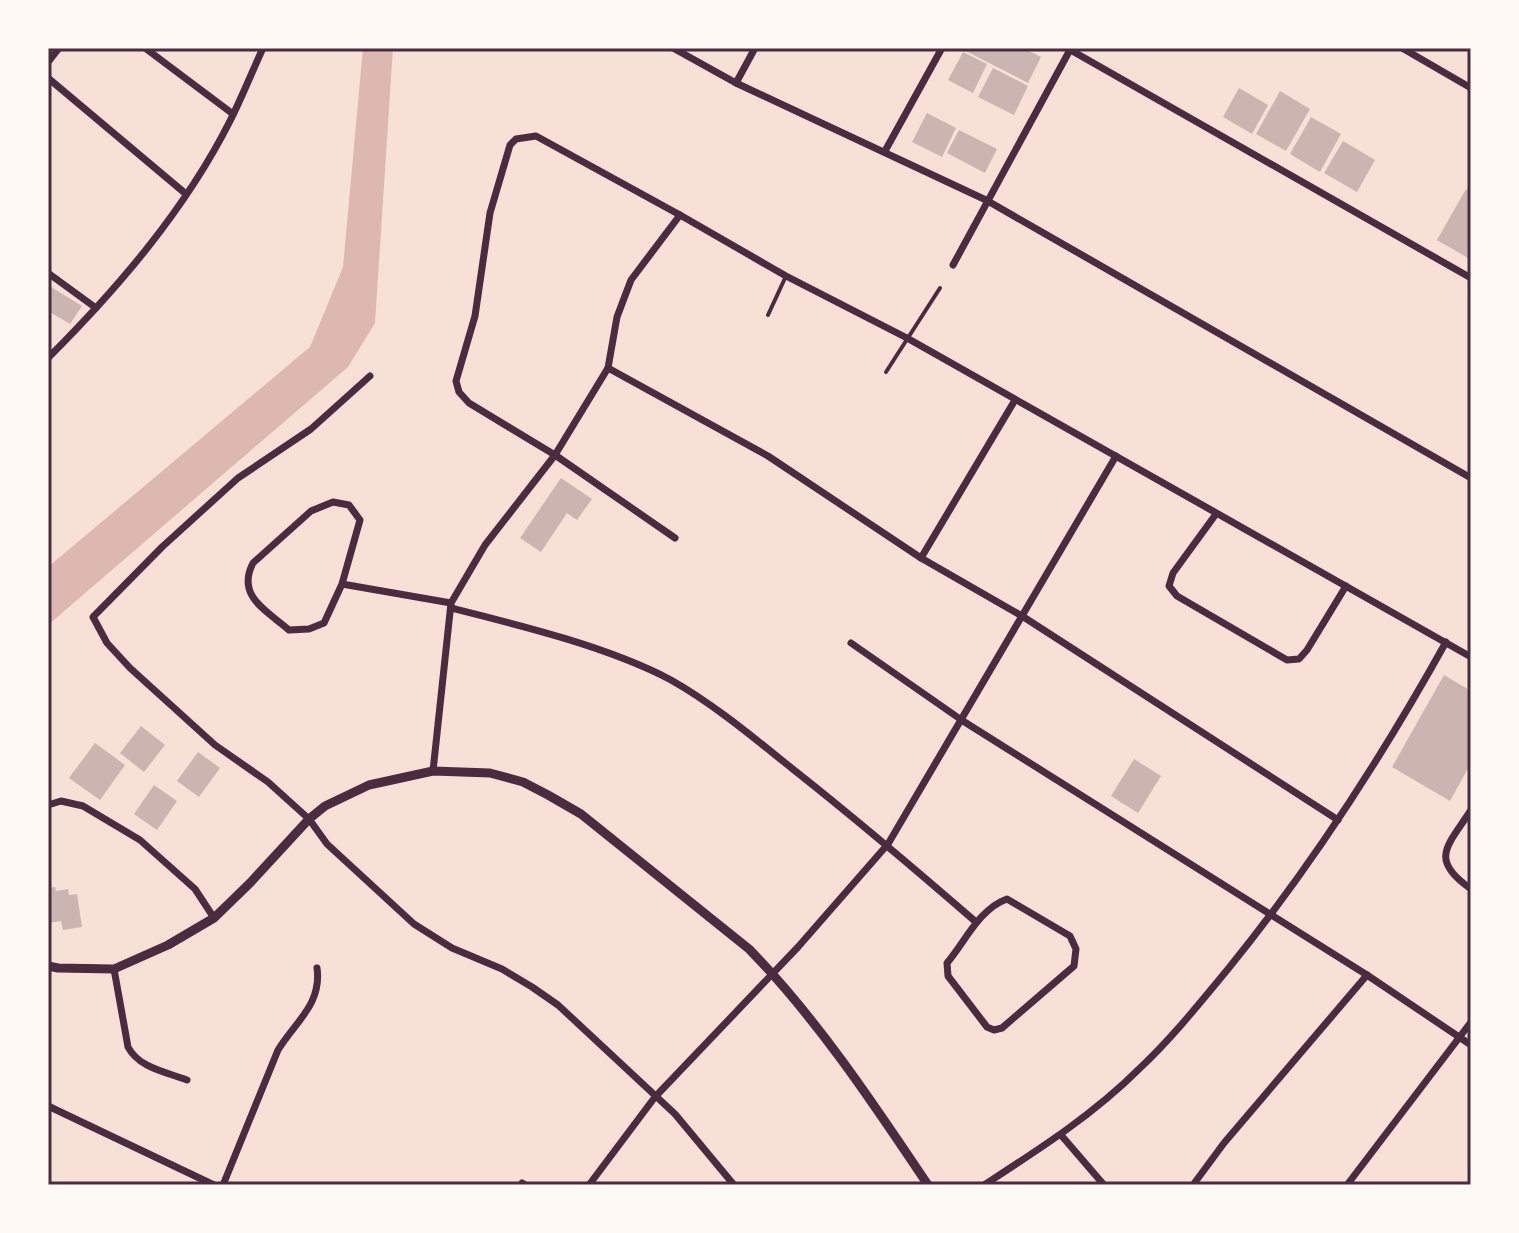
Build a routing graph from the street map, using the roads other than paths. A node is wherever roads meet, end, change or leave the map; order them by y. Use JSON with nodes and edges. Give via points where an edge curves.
{"nodes":[{"id":1,"x":59,"y":48,"type":"edge"},
{"id":2,"x":145,"y":48,"type":"edge"},
{"id":3,"x":263,"y":48,"type":"edge"},
{"id":4,"x":673,"y":48,"type":"edge"},
{"id":5,"x":755,"y":48,"type":"edge"},
{"id":6,"x":942,"y":48,"type":"edge"},
{"id":7,"x":1402,"y":48,"type":"edge"},
{"id":8,"x":1070,"y":49,"type":"edge"},
{"id":9,"x":48,"y":62,"type":"edge"},
{"id":10,"x":48,"y":78,"type":"edge"},
{"id":11,"x":736,"y":83,"type":"junction"},
{"id":12,"x":1471,"y":88,"type":"edge"},
{"id":13,"x":233,"y":114,"type":"junction"},
{"id":14,"x":885,"y":151,"type":"junction"},
{"id":15,"x":186,"y":194,"type":"junction"},
{"id":16,"x":986,"y":200,"type":"junction"},
{"id":17,"x":680,"y":215,"type":"junction"},
{"id":18,"x":953,"y":265,"type":"dead end"},
{"id":19,"x":48,"y":273,"type":"edge"},
{"id":20,"x":786,"y":276,"type":"junction"},
{"id":21,"x":1471,"y":278,"type":"edge"},
{"id":22,"x":940,"y":288,"type":"dead end"},
{"id":23,"x":96,"y":308,"type":"junction"},
{"id":24,"x":768,"y":315,"type":"dead end"},
{"id":25,"x":907,"y":338,"type":"junction"},
{"id":26,"x":48,"y":358,"type":"edge"},
{"id":27,"x":608,"y":368,"type":"junction"},
{"id":28,"x":886,"y":372,"type":"dead end"},
{"id":29,"x":370,"y":376,"type":"dead end"},
{"id":30,"x":1015,"y":400,"type":"junction"},
{"id":31,"x":555,"y":455,"type":"junction"},
{"id":32,"x":1116,"y":456,"type":"junction"},
{"id":33,"x":1471,"y":478,"type":"edge"},
{"id":34,"x":1216,"y":514,"type":"junction"},
{"id":35,"x":675,"y":538,"type":"dead end"},
{"id":36,"x":921,"y":558,"type":"junction"},
{"id":37,"x":342,"y":584,"type":"junction"},
{"id":38,"x":1346,"y":586,"type":"junction"},
{"id":39,"x":451,"y":605,"type":"junction"},
{"id":40,"x":1022,"y":616,"type":"junction"},
{"id":41,"x":1446,"y":642,"type":"junction"},
{"id":42,"x":851,"y":643,"type":"dead end"},
{"id":43,"x":1471,"y":657,"type":"edge"},
{"id":44,"x":963,"y":721,"type":"junction"},
{"id":45,"x":433,"y":771,"type":"junction"},
{"id":46,"x":48,"y":805,"type":"edge"},
{"id":47,"x":1471,"y":810,"type":"edge"},
{"id":48,"x":309,"y":819,"type":"junction"},
{"id":49,"x":1338,"y":820,"type":"junction"},
{"id":50,"x":888,"y":844,"type":"junction"},
{"id":51,"x":1471,"y":889,"type":"edge"},
{"id":52,"x":1271,"y":916,"type":"junction"},
{"id":53,"x":214,"y":918,"type":"junction"},
{"id":54,"x":976,"y":922,"type":"junction"},
{"id":55,"x":48,"y":966,"type":"edge"},
{"id":56,"x":317,"y":968,"type":"dead end"},
{"id":57,"x":114,"y":969,"type":"junction"},
{"id":58,"x":773,"y":974,"type":"junction"},
{"id":59,"x":1367,"y":975,"type":"junction"},
{"id":60,"x":1471,"y":1022,"type":"edge"},
{"id":61,"x":1459,"y":1038,"type":"junction"},
{"id":62,"x":1471,"y":1045,"type":"edge"},
{"id":63,"x":187,"y":1080,"type":"dead end"},
{"id":64,"x":655,"y":1097,"type":"junction"},
{"id":65,"x":48,"y":1106,"type":"edge"},
{"id":66,"x":1061,"y":1135,"type":"junction"},
{"id":67,"x":214,"y":1185,"type":"edge"},
{"id":68,"x":223,"y":1185,"type":"edge"},
{"id":69,"x":589,"y":1185,"type":"edge"},
{"id":70,"x":734,"y":1185,"type":"edge"},
{"id":71,"x":928,"y":1185,"type":"edge"},
{"id":72,"x":984,"y":1185,"type":"edge"},
{"id":73,"x":1104,"y":1185,"type":"edge"},
{"id":74,"x":1193,"y":1185,"type":"edge"},
{"id":75,"x":1347,"y":1185,"type":"edge"}],
"edges":[{"from":1,"to":9,"type":"street"},
{"from":2,"to":13,"type":"street"},
{"from":3,"to":13,"type":"street"},
{"from":4,"to":11,"type":"street"},
{"from":5,"to":11,"type":"street"},
{"from":6,"to":14,"type":"street"},
{"from":7,"to":12,"type":"street"},
{"from":8,"to":16,"type":"street"},
{"from":8,"to":21,"type":"street"},
{"from":10,"to":15,"type":"street"},
{"from":11,"to":14,"type":"street"},
{"from":13,"to":15,"type":"street"},
{"from":14,"to":16,"type":"street"},
{"from":15,"to":23,"type":"street"},
{"from":16,"to":18,"type":"street"},
{"from":16,"to":33,"type":"street"},
{"from":17,"to":20,"type":"street"},
{"from":17,"to":27,"type":"street","via":[[631,280],[617,317]]},
{"from":17,"to":31,"type":"street","via":[[536,136],[510,145],[490,213],[475,316],[456,381],[469,403]]},
{"from":19,"to":23,"type":"street"},
{"from":20,"to":24,"type":"lane"},
{"from":20,"to":25,"type":"street"},
{"from":22,"to":25,"type":"lane"},
{"from":23,"to":26,"type":"street"},
{"from":25,"to":28,"type":"lane"},
{"from":25,"to":30,"type":"street"},
{"from":27,"to":31,"type":"street"},
{"from":27,"to":36,"type":"street","via":[[768,456]]},
{"from":29,"to":48,"type":"street","via":[[311,429],[238,478],[93,617],[130,668],[215,745]]},
{"from":30,"to":32,"type":"street"},
{"from":30,"to":36,"type":"street"},
{"from":31,"to":35,"type":"street"},
{"from":31,"to":39,"type":"street","via":[[485,545]]},
{"from":32,"to":34,"type":"street"},
{"from":32,"to":40,"type":"street"},
{"from":34,"to":38,"type":"street"},
{"from":34,"to":38,"type":"street","via":[[1169,586],[1177,596],[1287,660],[1299,659],[1307,650]]},
{"from":36,"to":40,"type":"street"},
{"from":37,"to":37,"type":"street","via":[[324,623],[295,631],[252,598],[247,586],[253,563],[311,511],[333,502],[349,505],[360,520]]},
{"from":37,"to":39,"type":"street"},
{"from":38,"to":41,"type":"street"},
{"from":39,"to":45,"type":"street"},
{"from":39,"to":50,"type":"street","via":[[670,680],[730,719]]},
{"from":40,"to":44,"type":"street"},
{"from":40,"to":49,"type":"street"},
{"from":41,"to":43,"type":"street"},
{"from":41,"to":49,"type":"street"},
{"from":42,"to":44,"type":"street"},
{"from":44,"to":50,"type":"street"},
{"from":44,"to":52,"type":"street"},
{"from":45,"to":48,"type":"street","via":[[369,785]]},
{"from":45,"to":58,"type":"street","via":[[490,773],[523,782],[581,814]]},
{"from":46,"to":53,"type":"street","via":[[61,801],[83,806],[140,840],[187,881]]},
{"from":47,"to":51,"type":"street","via":[[1447,848],[1445,863]]},
{"from":48,"to":53,"type":"street"},
{"from":48,"to":64,"type":"street","via":[[327,844],[414,924],[558,1005]]},
{"from":49,"to":52,"type":"street"},
{"from":50,"to":54,"type":"street"},
{"from":50,"to":58,"type":"street"},
{"from":52,"to":59,"type":"street"},
{"from":52,"to":66,"type":"street","via":[[1179,1029]]},
{"from":53,"to":57,"type":"street"},
{"from":54,"to":54,"type":"street","via":[[947,963],[948,976],[994,1030],[1074,966],[1076,949],[1070,936],[1007,899]]},
{"from":55,"to":57,"type":"street"},
{"from":56,"to":68,"type":"street","via":[[315,1000],[278,1050]]},
{"from":57,"to":63,"type":"street","via":[[132,1055]]},
{"from":58,"to":64,"type":"street"},
{"from":58,"to":71,"type":"street","via":[[854,1076]]},
{"from":59,"to":61,"type":"street"},
{"from":59,"to":74,"type":"street"},
{"from":60,"to":61,"type":"street"},
{"from":61,"to":62,"type":"street"},
{"from":61,"to":75,"type":"street"},
{"from":64,"to":69,"type":"street"},
{"from":64,"to":70,"type":"street"},
{"from":65,"to":67,"type":"street"},
{"from":66,"to":72,"type":"street"},
{"from":66,"to":73,"type":"street"}]}
